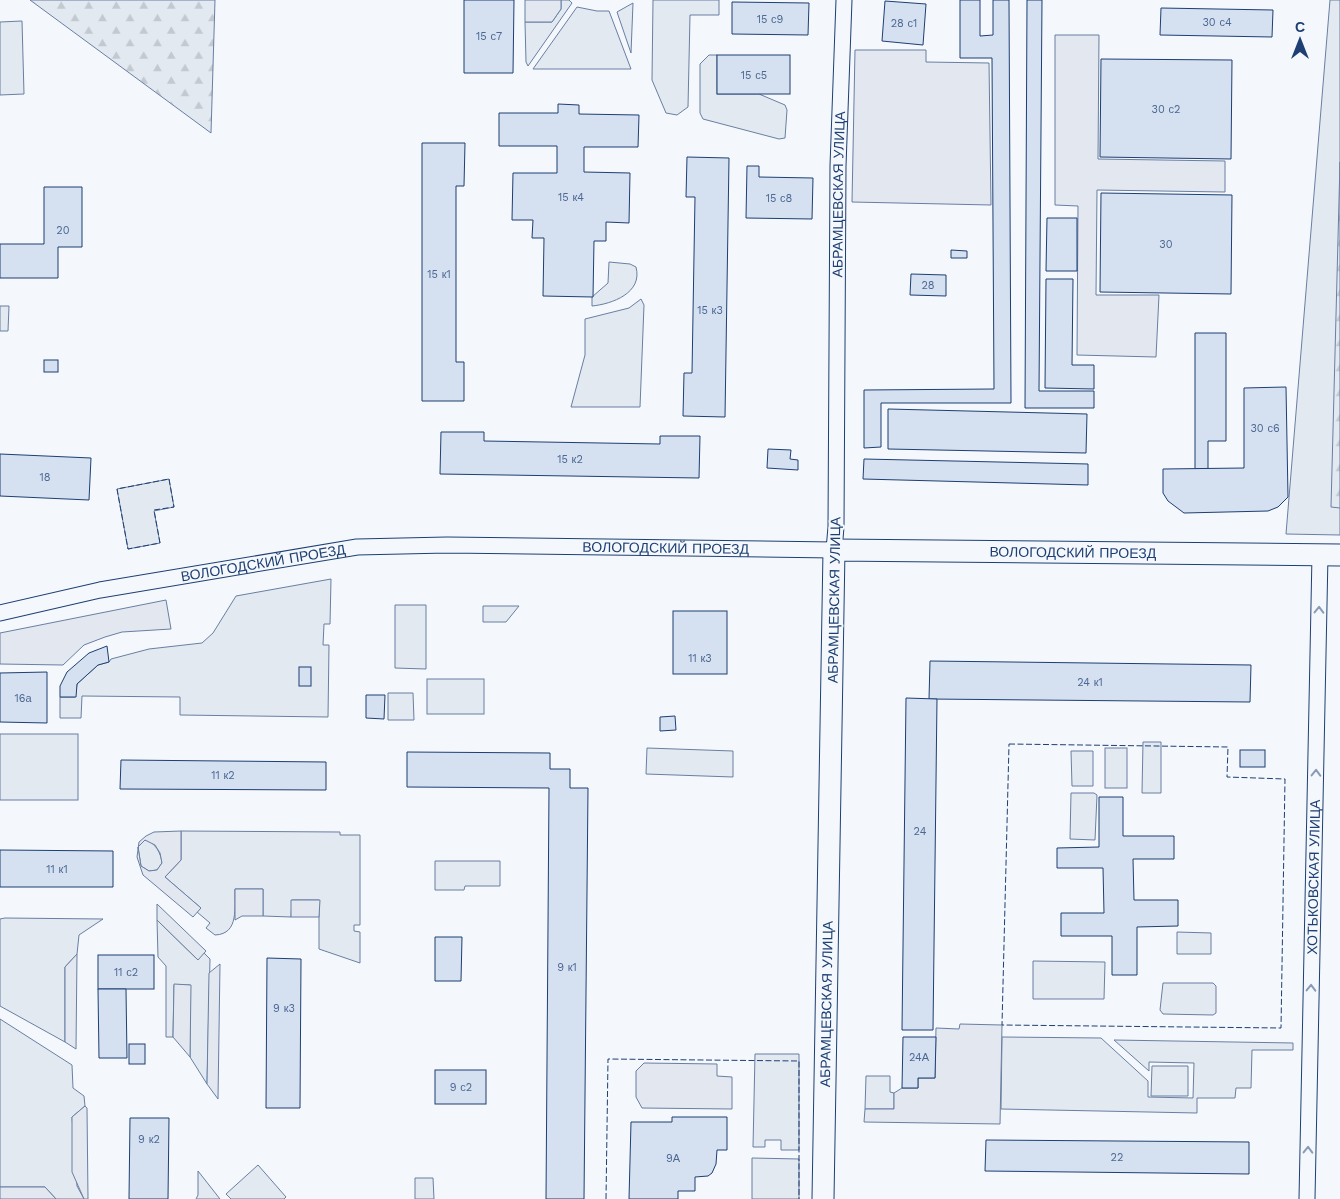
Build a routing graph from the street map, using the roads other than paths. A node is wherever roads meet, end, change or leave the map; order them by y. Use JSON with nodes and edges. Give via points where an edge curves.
{"nodes":[{"id":1,"x":844,"y":0,"type":"edge"},
{"id":2,"x":834,"y":550,"type":"junction"},
{"id":3,"x":1330,"y":555,"type":"edge"},
{"id":4,"x":0,"y":614,"type":"edge"},
{"id":5,"x":823,"y":1199,"type":"edge"},
{"id":6,"x":1307,"y":1199,"type":"edge"}],
"edges":[{"from":1,"to":2,"type":"street","name":"АБРАМЦЕВСКАЯ УЛИЦА","via":[[838,166]]},
{"from":2,"to":3,"type":"street","name":"ВОЛОГОДСКИЙ ПРОЕЗД"},
{"from":2,"to":4,"type":"street","name":"ВОЛОГОДСКИЙ ПРОЕЗД","via":[[447,545],[357,547],[100,590]]},
{"from":2,"to":5,"type":"street","name":"АБРАМЦЕВСКАЯ УЛИЦА"},
{"from":6,"to":3,"type":"street","name":"ХОТЬКОВСКАЯ УЛИЦА","one_way":true}]}
